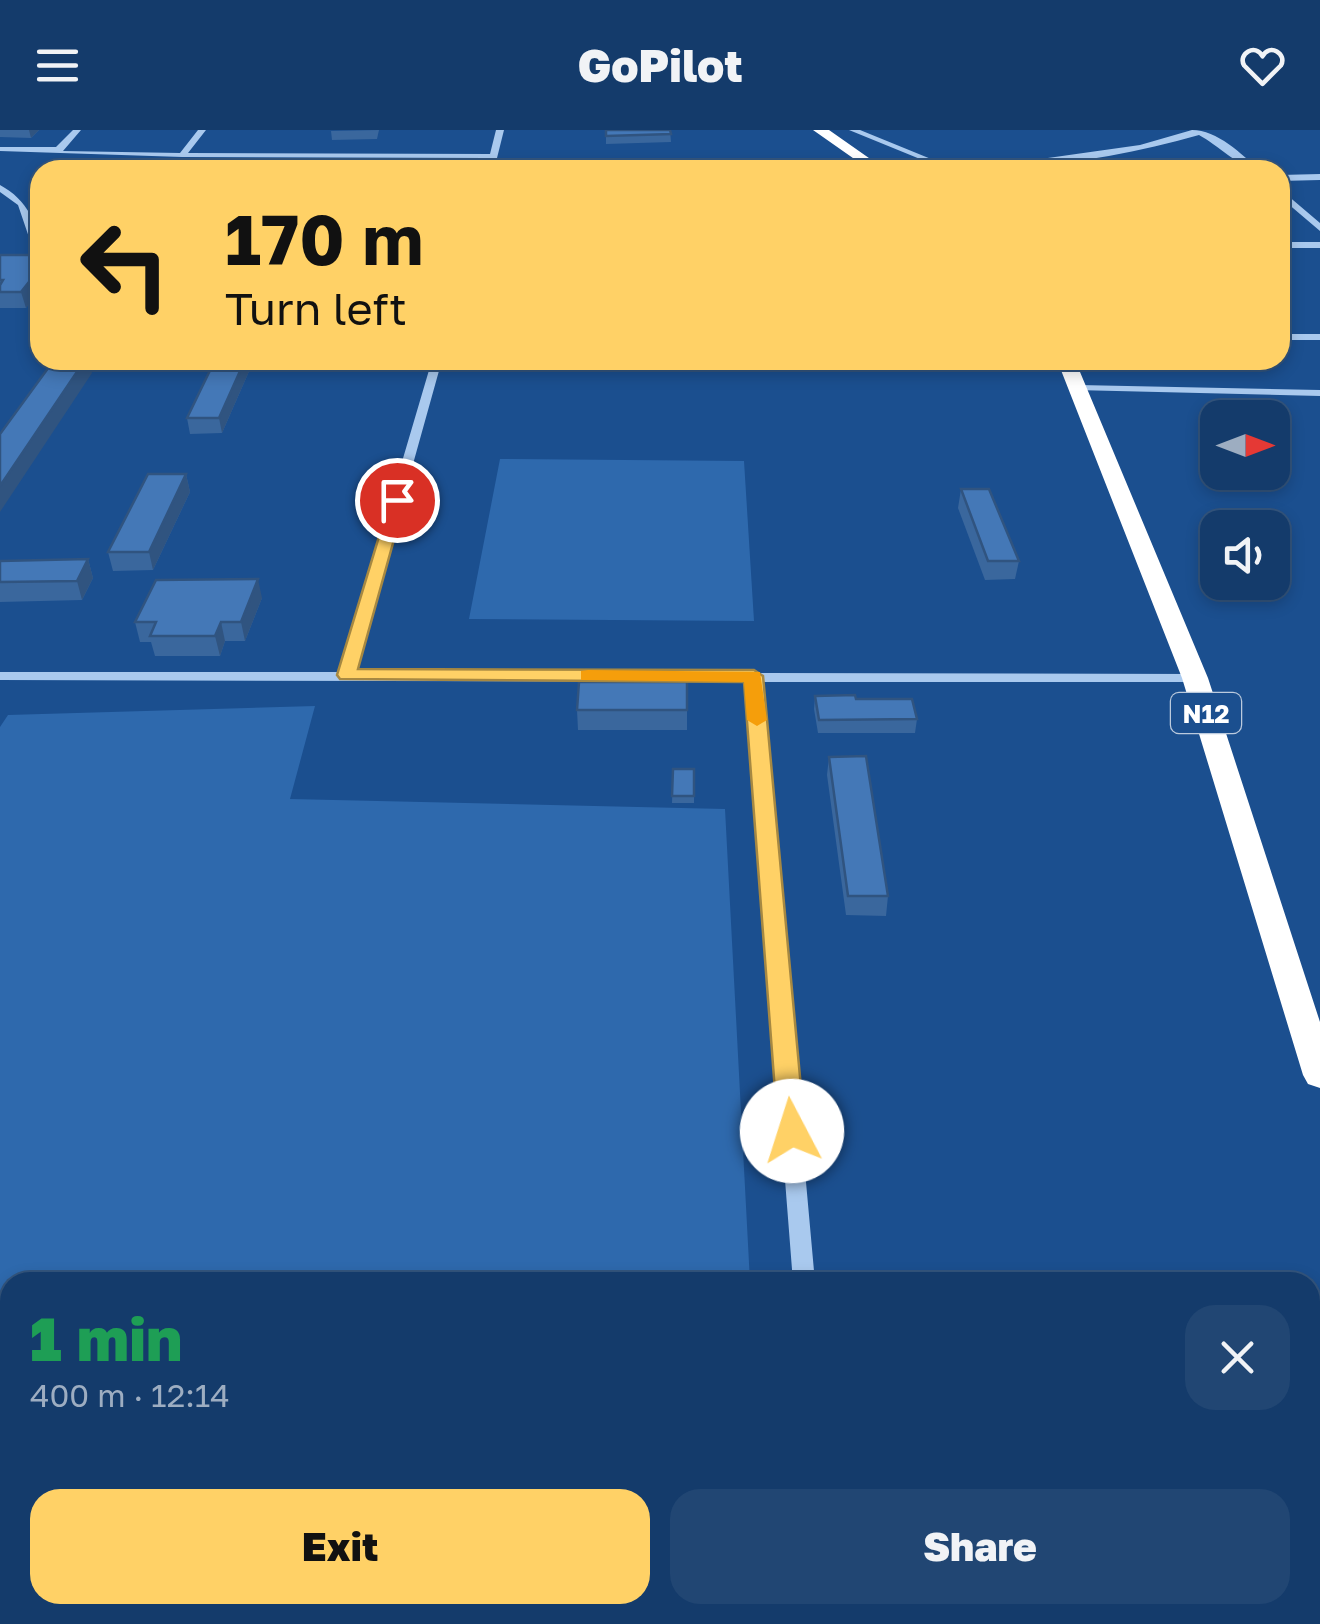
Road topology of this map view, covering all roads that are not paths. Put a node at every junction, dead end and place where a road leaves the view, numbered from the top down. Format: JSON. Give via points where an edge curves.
{"nodes":[{"id":1,"x":77,"y":130,"type":"edge"},
{"id":2,"x":202,"y":130,"type":"edge"},
{"id":3,"x":500,"y":130,"type":"edge"},
{"id":4,"x":820,"y":130,"type":"edge"},
{"id":5,"x":853,"y":130,"type":"edge"},
{"id":6,"x":1196,"y":132,"type":"edge"},
{"id":7,"x":58,"y":148,"type":"junction"},
{"id":8,"x":0,"y":149,"type":"edge"},
{"id":9,"x":182,"y":156,"type":"junction"},
{"id":10,"x":493,"y":156,"type":"junction"},
{"id":11,"x":492,"y":160,"type":"edge"},
{"id":12,"x":864,"y":160,"type":"edge"},
{"id":13,"x":929,"y":160,"type":"edge"},
{"id":14,"x":1052,"y":160,"type":"edge"},
{"id":15,"x":1242,"y":160,"type":"edge"},
{"id":16,"x":1320,"y":177,"type":"edge"},
{"id":17,"x":1290,"y":178,"type":"edge"},
{"id":18,"x":0,"y":188,"type":"edge"},
{"id":19,"x":15,"y":196,"type":"junction"},
{"id":20,"x":0,"y":200,"type":"edge"},
{"id":21,"x":1290,"y":200,"type":"edge"},
{"id":22,"x":30,"y":224,"type":"edge"},
{"id":23,"x":1318,"y":224,"type":"edge"},
{"id":24,"x":1290,"y":245,"type":"edge"},
{"id":25,"x":1320,"y":245,"type":"edge"},
{"id":26,"x":1290,"y":337,"type":"edge"},
{"id":27,"x":1320,"y":337,"type":"edge"},
{"id":28,"x":435,"y":370,"type":"edge"},
{"id":29,"x":1071,"y":370,"type":"edge"},
{"id":30,"x":1079,"y":388,"type":"junction"},
{"id":31,"x":1320,"y":393,"type":"edge"},
{"id":32,"x":347,"y":675,"type":"junction"},
{"id":33,"x":0,"y":676,"type":"edge"},
{"id":34,"x":754,"y":676,"type":"junction"},
{"id":35,"x":1195,"y":678,"type":"junction"},
{"id":36,"x":1320,"y":1075,"type":"edge"},
{"id":37,"x":803,"y":1272,"type":"edge"}],
"edges":[{"from":1,"to":7,"type":"street"},
{"from":2,"to":9,"type":"street"},
{"from":3,"to":10,"type":"street"},
{"from":4,"to":12,"type":"highway"},
{"from":5,"to":13,"type":"street"},
{"from":6,"to":14,"type":"street"},
{"from":6,"to":15,"type":"street"},
{"from":7,"to":8,"type":"street"},
{"from":7,"to":9,"type":"street","via":[[76,156]]},
{"from":9,"to":10,"type":"street"},
{"from":10,"to":11,"type":"street"},
{"from":16,"to":17,"type":"street"},
{"from":18,"to":19,"type":"street"},
{"from":19,"to":20,"type":"street"},
{"from":19,"to":22,"type":"street"},
{"from":21,"to":23,"type":"street"},
{"from":24,"to":25,"type":"street"},
{"from":26,"to":27,"type":"street"},
{"from":28,"to":32,"type":"street"},
{"from":29,"to":30,"type":"highway","number":"N12"},
{"from":30,"to":31,"type":"street"},
{"from":30,"to":35,"type":"highway","number":"N12"},
{"from":32,"to":33,"type":"street"},
{"from":32,"to":34,"type":"street"},
{"from":34,"to":35,"type":"street"},
{"from":34,"to":37,"type":"street"},
{"from":35,"to":36,"type":"highway","number":"N12"}]}
